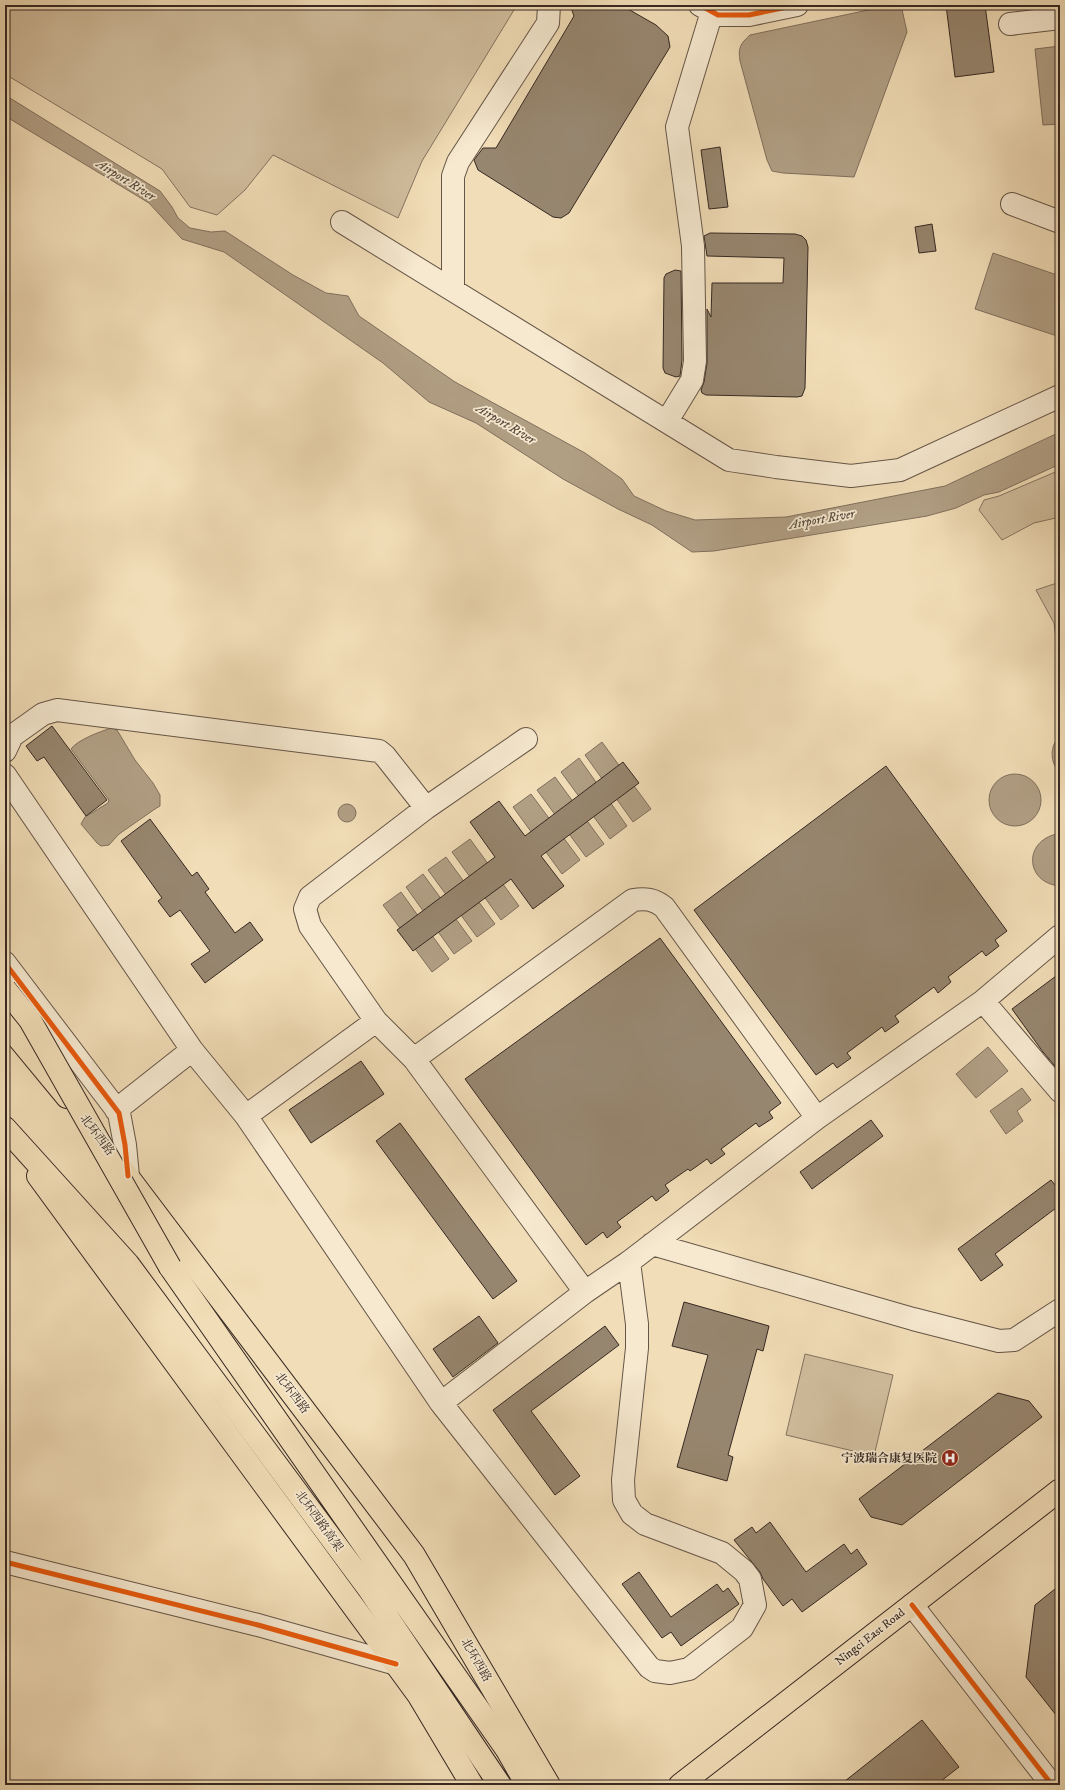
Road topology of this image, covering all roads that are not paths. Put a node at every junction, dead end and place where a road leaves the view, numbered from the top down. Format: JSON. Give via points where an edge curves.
{"nodes":[{"id":1,"x":549,"y":5,"type":"edge"},
{"id":2,"x":797,"y":5,"type":"edge"},
{"id":3,"x":708,"y":7,"type":"edge"},
{"id":4,"x":1060,"y":18,"type":"edge"},
{"id":5,"x":1010,"y":24,"type":"dead end"},
{"id":6,"x":1012,"y":204,"type":"dead end"},
{"id":7,"x":342,"y":222,"type":"dead end"},
{"id":8,"x":1060,"y":222,"type":"edge"},
{"id":9,"x":453,"y":290,"type":"junction"},
{"id":10,"x":1060,"y":396,"type":"edge"},
{"id":11,"x":666,"y":421,"type":"junction"},
{"id":12,"x":526,"y":739,"type":"dead end"},
{"id":13,"x":5,"y":751,"type":"edge"},
{"id":14,"x":5,"y":775,"type":"edge"},
{"id":15,"x":426,"y":808,"type":"junction"},
{"id":16,"x":1060,"y":936,"type":"edge"},
{"id":17,"x":5,"y":963,"type":"edge"},
{"id":18,"x":5,"y":989,"type":"edge"},
{"id":19,"x":983,"y":1001,"type":"junction"},
{"id":20,"x":376,"y":1021,"type":"junction"},
{"id":21,"x":5,"y":1022,"type":"edge"},
{"id":22,"x":192,"y":1050,"type":"junction"},
{"id":23,"x":414,"y":1060,"type":"junction"},
{"id":24,"x":1060,"y":1091,"type":"edge"},
{"id":25,"x":116,"y":1110,"type":"junction"},
{"id":26,"x":246,"y":1116,"type":"junction"},
{"id":27,"x":817,"y":1118,"type":"junction"},
{"id":28,"x":5,"y":1128,"type":"edge"},
{"id":29,"x":5,"y":1132,"type":"edge"},
{"id":30,"x":128,"y":1176,"type":"junction"},
{"id":31,"x":652,"y":1244,"type":"junction"},
{"id":32,"x":628,"y":1262,"type":"junction"},
{"id":33,"x":585,"y":1292,"type":"junction"},
{"id":34,"x":1060,"y":1310,"type":"edge"},
{"id":35,"x":441,"y":1403,"type":"junction"},
{"id":36,"x":1060,"y":1490,"type":"edge"},
{"id":37,"x":5,"y":1562,"type":"edge"},
{"id":38,"x":912,"y":1605,"type":"junction"},
{"id":39,"x":396,"y":1664,"type":"junction"},
{"id":40,"x":472,"y":1785,"type":"edge"},
{"id":41,"x":500,"y":1785,"type":"edge"},
{"id":42,"x":527,"y":1785,"type":"edge"},
{"id":43,"x":549,"y":1785,"type":"edge"},
{"id":44,"x":680,"y":1785,"type":"edge"},
{"id":45,"x":1052,"y":1785,"type":"edge"}],
"edges":[{"from":1,"to":9,"type":"street","via":[[548,23],[458,162],[452,176]]},
{"from":2,"to":3,"type":"street","via":[[749,15],[718,15]]},
{"from":3,"to":11,"type":"street","via":[[677,127],[693,246],[695,361],[692,380]]},
{"from":4,"to":5,"type":"street"},
{"from":6,"to":8,"type":"street"},
{"from":7,"to":9,"type":"street"},
{"from":9,"to":11,"type":"street"},
{"from":10,"to":11,"type":"street","via":[[900,470],[851,476],[729,460]]},
{"from":12,"to":15,"type":"street"},
{"from":13,"to":15,"type":"street","via":[[12,736],[43,714],[57,710],[379,751]]},
{"from":14,"to":22,"type":"street"},
{"from":15,"to":20,"type":"street","via":[[310,897],[305,909],[310,926]]},
{"from":16,"to":19,"type":"street"},
{"from":17,"to":25,"type":"street"},
{"from":18,"to":42,"type":"main road","name":"北环西路高架","bridge":true,"via":[[30,1020],[170,1267],[503,1744]]},
{"from":19,"to":24,"type":"street"},
{"from":19,"to":27,"type":"street"},
{"from":20,"to":23,"type":"street"},
{"from":20,"to":26,"type":"street"},
{"from":21,"to":30,"type":"main road","name":"北环西路"},
{"from":22,"to":25,"type":"street"},
{"from":22,"to":26,"type":"street"},
{"from":23,"to":27,"type":"street","via":[[633,900],[642,898],[664,906]]},
{"from":23,"to":33,"type":"street"},
{"from":25,"to":30,"type":"street","via":[[125,1145]]},
{"from":26,"to":35,"type":"street"},
{"from":27,"to":31,"type":"street"},
{"from":28,"to":41,"type":"main road","name":"北环西路高架","via":[[128,1264],[368,1588]]},
{"from":29,"to":39,"type":"main road"},
{"from":30,"to":43,"type":"main road","name":"北环西路","via":[[414,1555]]},
{"from":31,"to":32,"type":"street"},
{"from":31,"to":34,"type":"street","via":[[999,1341],[1014,1340]]},
{"from":32,"to":33,"type":"street"},
{"from":32,"to":35,"type":"street","via":[[637,1324],[637,1348],[623,1480],[624,1500],[632,1514],[645,1524],[722,1553],[750,1579],[755,1605],[742,1628],[689,1669],[670,1673],[655,1671],[649,1667]]},
{"from":33,"to":35,"type":"street"},
{"from":36,"to":38,"type":"main road","name":"Ningci East Road"},
{"from":37,"to":39,"type":"street","via":[[258,1625]]},
{"from":38,"to":44,"type":"main road","name":"Ningci East Road"},
{"from":38,"to":45,"type":"street"},
{"from":39,"to":40,"type":"main road","via":[[419,1696]]}]}
